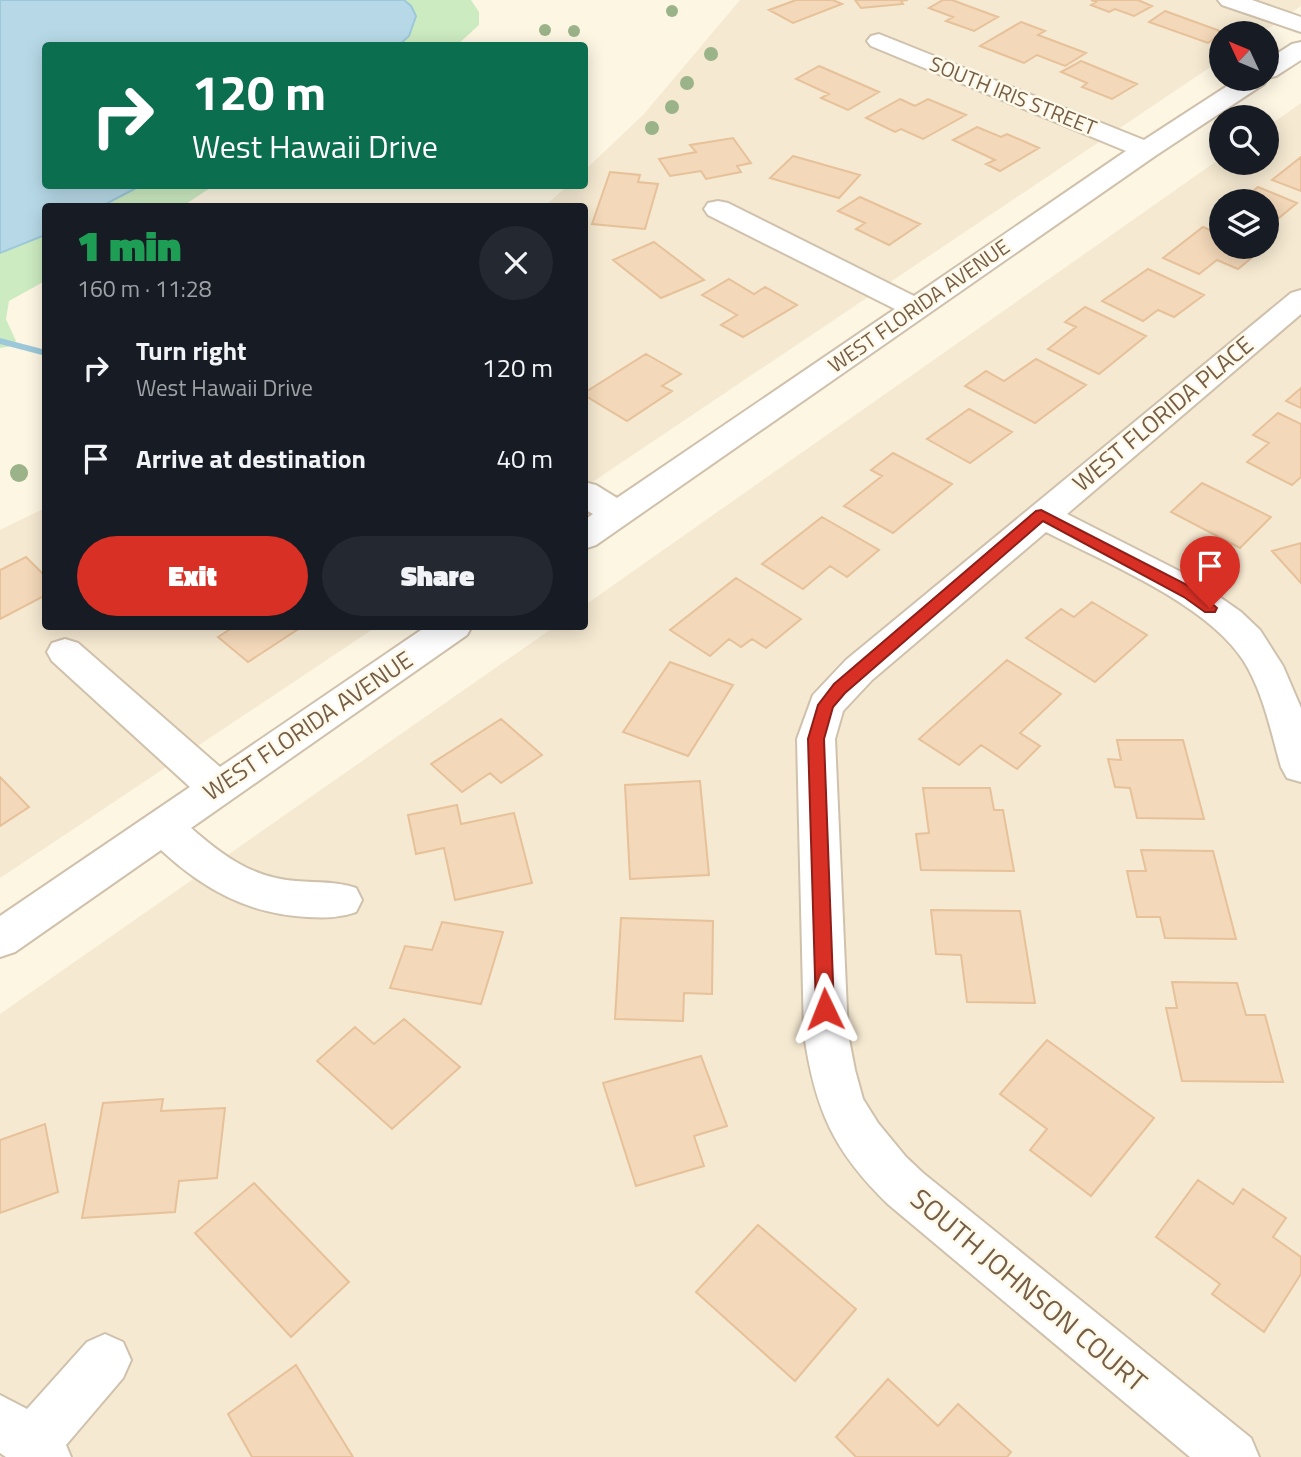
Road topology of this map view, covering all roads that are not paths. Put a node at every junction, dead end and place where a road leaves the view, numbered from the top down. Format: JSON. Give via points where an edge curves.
{"nodes":[{"id":1,"x":1230,"y":0,"type":"edge"},
{"id":2,"x":1301,"y":25,"type":"edge"},
{"id":3,"x":880,"y":41,"type":"dead end"},
{"id":4,"x":1301,"y":49,"type":"edge"},
{"id":5,"x":1279,"y":63,"type":"edge"},
{"id":6,"x":1237,"y":91,"type":"edge"},
{"id":7,"x":1146,"y":150,"type":"junction"},
{"id":8,"x":718,"y":209,"type":"dead end"},
{"id":9,"x":1301,"y":299,"type":"edge"},
{"id":10,"x":915,"y":308,"type":"junction"},
{"id":11,"x":588,"y":496,"type":"edge"},
{"id":12,"x":617,"y":514,"type":"junction"},
{"id":13,"x":1041,"y":514,"type":"junction"},
{"id":14,"x":588,"y":534,"type":"edge"},
{"id":15,"x":448,"y":630,"type":"edge"},
{"id":16,"x":65,"y":652,"type":"dead end"},
{"id":17,"x":1301,"y":767,"type":"edge"},
{"id":18,"x":217,"y":788,"type":"junction"},
{"id":19,"x":163,"y":827,"type":"junction"},
{"id":20,"x":341,"y":900,"type":"dead end"},
{"id":21,"x":0,"y":939,"type":"edge"},
{"id":22,"x":842,"y":1107,"type":"joint"},
{"id":23,"x":105,"y":1360,"type":"dead end"},
{"id":24,"x":25,"y":1441,"type":"edge"},
{"id":25,"x":1232,"y":1457,"type":"edge"}],
"edges":[{"from":1,"to":2,"type":"street"},
{"from":3,"to":7,"type":"street","name":"SOUTH IRIS STREET"},
{"from":4,"to":5,"type":"street"},
{"from":6,"to":7,"type":"street","name":"WEST FLORIDA AVENUE"},
{"from":7,"to":10,"type":"street","name":"WEST FLORIDA AVENUE"},
{"from":8,"to":10,"type":"street"},
{"from":9,"to":13,"type":"street","name":"WEST FLORIDA PLACE"},
{"from":10,"to":12,"type":"street","name":"WEST FLORIDA AVENUE"},
{"from":11,"to":12,"type":"street"},
{"from":12,"to":14,"type":"street","name":"WEST FLORIDA AVENUE"},
{"from":13,"to":17,"type":"street","via":[[1189,593],[1240,632],[1263,666],[1282,708]]},
{"from":13,"to":22,"type":"street","name":"WEST FLORIDA PLACE","via":[[859,670],[826,705],[821,718],[815,756],[826,1034]]},
{"from":15,"to":18,"type":"street","name":"WEST FLORIDA AVENUE"},
{"from":16,"to":18,"type":"street"},
{"from":18,"to":19,"type":"street","name":"WEST FLORIDA AVENUE"},
{"from":19,"to":20,"type":"street","via":[[206,864],[260,893]]},
{"from":19,"to":21,"type":"street","name":"WEST FLORIDA AVENUE"},
{"from":22,"to":25,"type":"street","name":"SOUTH JOHNSON COURT","via":[[889,1173]]},
{"from":23,"to":24,"type":"street"}]}
